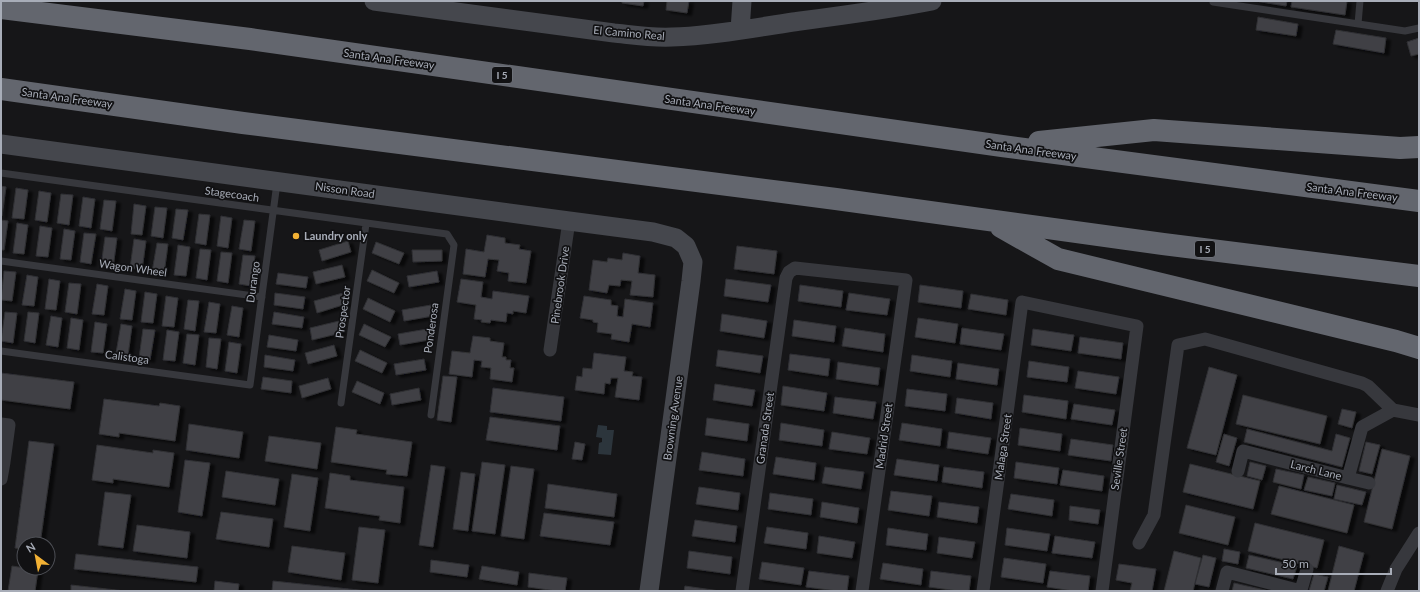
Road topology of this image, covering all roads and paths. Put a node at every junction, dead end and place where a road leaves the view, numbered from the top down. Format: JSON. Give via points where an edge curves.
{"nodes":[{"id":1,"x":374,"y":1,"type":"edge"},
{"id":2,"x":742,"y":1,"type":"edge"},
{"id":3,"x":932,"y":1,"type":"edge"},
{"id":4,"x":1360,"y":1,"type":"edge"},
{"id":5,"x":1214,"y":2,"type":"edge"},
{"id":6,"x":1,"y":8,"type":"edge"},
{"id":7,"x":1358,"y":24,"type":"junction"},
{"id":8,"x":1419,"y":28,"type":"edge"},
{"id":9,"x":740,"y":30,"type":"junction"},
{"id":10,"x":1,"y":89,"type":"edge"},
{"id":11,"x":1,"y":144,"type":"edge"},
{"id":12,"x":1002,"y":146,"type":"junction"},
{"id":13,"x":1419,"y":147,"type":"edge"},
{"id":14,"x":1,"y":173,"type":"edge"},
{"id":15,"x":278,"y":181,"type":"junction"},
{"id":16,"x":1419,"y":200,"type":"edge"},
{"id":17,"x":274,"y":211,"type":"junction"},
{"id":18,"x":569,"y":221,"type":"junction"},
{"id":19,"x":991,"y":221,"type":"junction"},
{"id":20,"x":366,"y":224,"type":"junction"},
{"id":21,"x":454,"y":245,"type":"joint"},
{"id":22,"x":686,"y":246,"type":"joint"},
{"id":23,"x":1,"y":261,"type":"edge"},
{"id":24,"x":1419,"y":276,"type":"edge"},
{"id":25,"x":906,"y":280,"type":"joint"},
{"id":26,"x":262,"y":297,"type":"junction"},
{"id":27,"x":1137,"y":326,"type":"joint"},
{"id":28,"x":1419,"y":348,"type":"edge"},
{"id":29,"x":550,"y":350,"type":"dead end"},
{"id":30,"x":1,"y":351,"type":"edge"},
{"id":31,"x":250,"y":385,"type":"joint"},
{"id":32,"x":341,"y":403,"type":"dead end"},
{"id":33,"x":1393,"y":410,"type":"junction"},
{"id":34,"x":431,"y":415,"type":"dead end"},
{"id":35,"x":1419,"y":415,"type":"edge"},
{"id":36,"x":1,"y":424,"type":"edge"},
{"id":37,"x":2,"y":461,"type":"edge"},
{"id":38,"x":1238,"y":471,"type":"dead end"},
{"id":39,"x":1348,"y":478,"type":"junction"},
{"id":40,"x":1,"y":480,"type":"edge"},
{"id":41,"x":1369,"y":483,"type":"dead end"},
{"id":42,"x":1419,"y":533,"type":"edge"},
{"id":43,"x":1139,"y":543,"type":"dead end"},
{"id":44,"x":1307,"y":569,"type":"dead end"},
{"id":45,"x":650,"y":591,"type":"edge"},
{"id":46,"x":742,"y":591,"type":"edge"},
{"id":47,"x":862,"y":591,"type":"edge"},
{"id":48,"x":983,"y":591,"type":"edge"},
{"id":49,"x":1102,"y":591,"type":"edge"},
{"id":50,"x":1222,"y":591,"type":"edge"},
{"id":51,"x":1301,"y":591,"type":"edge"},
{"id":52,"x":1386,"y":591,"type":"edge"}],
"edges":[{"from":1,"to":9,"type":"street","name":"El Camino Real","via":[[645,37],[678,37]]},
{"from":2,"to":9,"type":"street"},
{"from":3,"to":9,"type":"street","name":"El Camino Real"},
{"from":4,"to":7,"type":"lane"},
{"from":5,"to":7,"type":"lane"},
{"from":6,"to":12,"type":"highway","name":"Santa Ana Freeway","number":"I 5","via":[[250,40]]},
{"from":7,"to":8,"type":"lane","via":[[1405,31]]},
{"from":10,"to":19,"type":"highway","name":"Santa Ana Freeway","number":"I 5"},
{"from":11,"to":15,"type":"street","name":"Nisson Road"},
{"from":12,"to":13,"type":"highway","via":[[1154,130],[1400,148]]},
{"from":12,"to":16,"type":"highway","name":"Santa Ana Freeway","number":"I 5"},
{"from":14,"to":17,"type":"lane","name":"Stagecoach"},
{"from":15,"to":17,"type":"lane","name":"Durango"},
{"from":15,"to":18,"type":"street","name":"Nisson Road"},
{"from":17,"to":20,"type":"lane","name":"Stagecoach"},
{"from":17,"to":26,"type":"lane","name":"Durango"},
{"from":18,"to":22,"type":"street","name":"Nisson Road","via":[[653,232],[676,238]]},
{"from":18,"to":29,"type":"street","name":"Pinebrook Drive"},
{"from":19,"to":24,"type":"highway","name":"Santa Ana Freeway","number":"I 5"},
{"from":19,"to":28,"type":"highway","via":[[1058,259]]},
{"from":20,"to":21,"type":"lane","name":"Stagecoach","via":[[448,234]]},
{"from":20,"to":32,"type":"lane","name":"Prospector"},
{"from":21,"to":34,"type":"lane","name":"Ponderosa"},
{"from":22,"to":45,"type":"street","name":"Browning Avenue","via":[[693,262]]},
{"from":23,"to":26,"type":"lane","name":"Wagon Wheel"},
{"from":25,"to":46,"type":"street","name":"Granada Street","via":[[795,268],[789,272],[786,278]]},
{"from":25,"to":47,"type":"street","name":"Madrid Street"},
{"from":26,"to":31,"type":"lane","name":"Durango"},
{"from":27,"to":48,"type":"street","name":"Malaga Street","via":[[1022,302]]},
{"from":27,"to":49,"type":"street","name":"Seville Street"},
{"from":30,"to":31,"type":"lane","name":"Calistoga"},
{"from":33,"to":35,"type":"street"},
{"from":33,"to":39,"type":"street","name":"Larch Lane","via":[[1362,427]]},
{"from":33,"to":43,"type":"street","via":[[1362,382],[1205,339],[1178,345],[1154,515]]},
{"from":36,"to":37,"type":"street","via":[[9,425]]},
{"from":37,"to":40,"type":"street"},
{"from":38,"to":39,"type":"street","name":"Larch Lane","via":[[1243,451]]},
{"from":39,"to":41,"type":"street"},
{"from":42,"to":52,"type":"street","via":[[1396,569]]},
{"from":44,"to":51,"type":"street"},
{"from":50,"to":51,"type":"street","via":[[1227,572]]}]}
